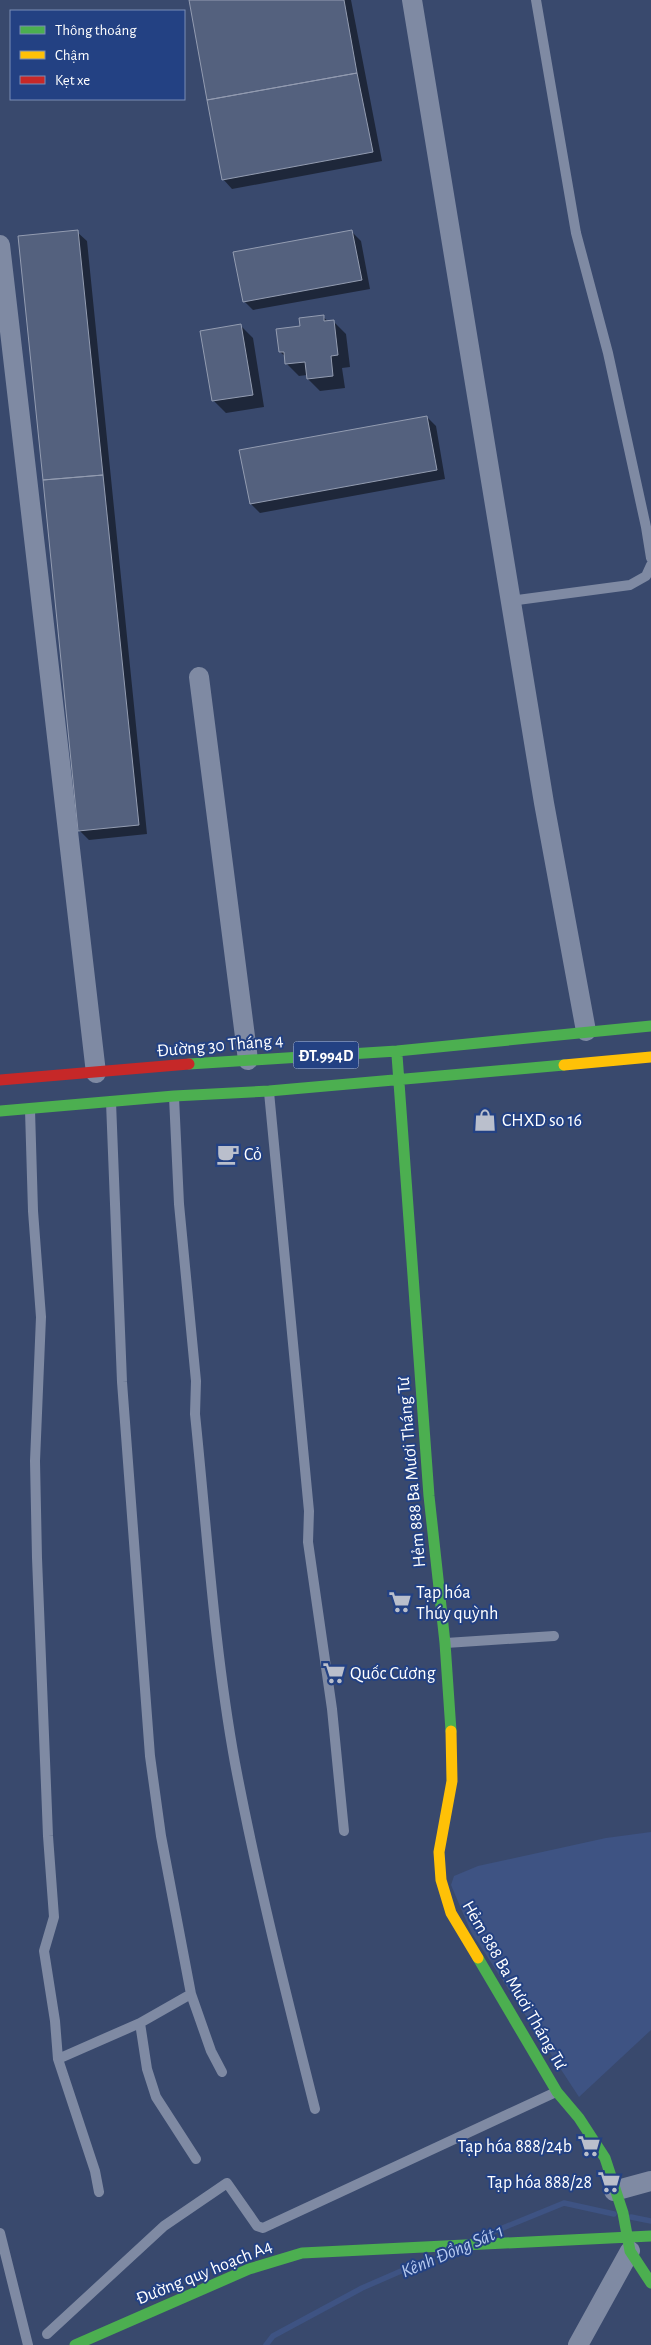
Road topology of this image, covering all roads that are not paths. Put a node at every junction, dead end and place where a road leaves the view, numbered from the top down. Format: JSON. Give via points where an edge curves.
{"nodes":[{"id":1,"x":412,"y":0,"type":"edge"},
{"id":2,"x":536,"y":0,"type":"edge"},
{"id":3,"x":0,"y":245,"type":"edge"},
{"id":4,"x":651,"y":558,"type":"edge"},
{"id":5,"x":651,"y":565,"type":"edge"},
{"id":6,"x":510,"y":601,"type":"junction"},
{"id":7,"x":199,"y":677,"type":"dead end"},
{"id":8,"x":651,"y":1026,"type":"edge"},
{"id":9,"x":589,"y":1049,"type":"junction"},
{"id":10,"x":397,"y":1051,"type":"junction"},
{"id":11,"x":651,"y":1057,"type":"edge"},
{"id":12,"x":248,"y":1060,"type":"junction"},
{"id":13,"x":96,"y":1073,"type":"junction"},
{"id":14,"x":399,"y":1078,"type":"junction"},
{"id":15,"x":0,"y":1080,"type":"edge"},
{"id":16,"x":269,"y":1091,"type":"junction"},
{"id":17,"x":174,"y":1096,"type":"junction"},
{"id":18,"x":111,"y":1101,"type":"junction"},
{"id":19,"x":30,"y":1109,"type":"junction"},
{"id":20,"x":0,"y":1111,"type":"edge"},
{"id":21,"x":554,"y":1636,"type":"dead end"},
{"id":22,"x":445,"y":1643,"type":"junction"},
{"id":23,"x":344,"y":1831,"type":"dead end"},
{"id":24,"x":191,"y":1994,"type":"junction"},
{"id":25,"x":140,"y":2023,"type":"junction"},
{"id":26,"x":58,"y":2059,"type":"junction"},
{"id":27,"x":222,"y":2072,"type":"dead end"},
{"id":28,"x":557,"y":2092,"type":"junction"},
{"id":29,"x":314,"y":2109,"type":"dead end"},
{"id":30,"x":196,"y":2159,"type":"dead end"},
{"id":31,"x":651,"y":2181,"type":"edge"},
{"id":32,"x":614,"y":2191,"type":"junction"},
{"id":33,"x":99,"y":2192,"type":"dead end"},
{"id":34,"x":0,"y":2233,"type":"edge"},
{"id":35,"x":651,"y":2236,"type":"edge"},
{"id":36,"x":629,"y":2245,"type":"junction"},
{"id":37,"x":651,"y":2283,"type":"edge"},
{"id":38,"x":47,"y":2334,"type":"dead end"},
{"id":39,"x":28,"y":2345,"type":"edge"},
{"id":40,"x":75,"y":2345,"type":"edge"},
{"id":41,"x":578,"y":2345,"type":"edge"}],
"edges":[{"from":1,"to":6,"type":"street"},
{"from":2,"to":4,"type":"lane","via":[[576,233],[608,354]]},
{"from":3,"to":13,"type":"street"},
{"from":5,"to":6,"type":"lane","via":[[646,576],[630,585]]},
{"from":6,"to":9,"type":"street"},
{"from":7,"to":12,"type":"street"},
{"from":8,"to":9,"type":"street","name":"Đường 30 Tháng 4","number":"ĐT.994D"},
{"from":9,"to":10,"type":"street","name":"Đường 30 Tháng 4","number":"ĐT.994D"},
{"from":9,"to":11,"type":"street","name":"Đường 30 Tháng 4","number":"ĐT.994D"},
{"from":9,"to":14,"type":"street","name":"Đường 30 Tháng 4","number":"ĐT.994D"},
{"from":10,"to":12,"type":"street","name":"Đường 30 Tháng 4","number":"ĐT.994D"},
{"from":10,"to":14,"type":"street","name":"Hẻm 888 Ba Mươi Tháng Tư"},
{"from":12,"to":13,"type":"street","name":"Đường 30 Tháng 4","number":"ĐT.994D"},
{"from":13,"to":15,"type":"street","name":"Đường 30 Tháng 4","number":"ĐT.994D"},
{"from":14,"to":16,"type":"street","name":"Đường 30 Tháng 4","number":"ĐT.994D"},
{"from":14,"to":22,"type":"street","name":"Hẻm 888 Ba Mươi Tháng Tư","via":[[429,1496]]},
{"from":16,"to":17,"type":"street","name":"Đường 30 Tháng 4","number":"ĐT.994D"},
{"from":16,"to":23,"type":"lane","via":[[309,1511],[308,1542],[332,1708]]},
{"from":17,"to":18,"type":"street","name":"Đường 30 Tháng 4","number":"ĐT.994D"},
{"from":17,"to":29,"type":"lane","via":[[179,1204],[196,1381],[195,1414],[218,1639],[235,1762],[275,1951]]},
{"from":18,"to":19,"type":"street","name":"Đường 30 Tháng 4","number":"ĐT.994D"},
{"from":18,"to":24,"type":"lane","via":[[122,1382],[150,1756],[161,1836]]},
{"from":19,"to":20,"type":"street","name":"Đường 30 Tháng 4","number":"ĐT.994D"},
{"from":19,"to":26,"type":"lane","via":[[41,1317],[35,1461],[38,1567],[54,1917],[44,1951]]},
{"from":21,"to":22,"type":"lane"},
{"from":22,"to":28,"type":"street","name":"Hẻm 888 Ba Mươi Tháng Tư","via":[[452,1781],[439,1852],[441,1880],[451,1913]]},
{"from":24,"to":25,"type":"lane"},
{"from":24,"to":27,"type":"lane","via":[[211,2052]]},
{"from":25,"to":26,"type":"lane"},
{"from":25,"to":30,"type":"lane","via":[[156,2096]]},
{"from":26,"to":33,"type":"lane"},
{"from":28,"to":32,"type":"street","name":"Hẻm 888 Ba Mươi Tháng Tư","via":[[605,2158]]},
{"from":28,"to":38,"type":"lane","via":[[263,2228],[256,2226],[227,2183],[164,2226]]},
{"from":31,"to":32,"type":"street"},
{"from":32,"to":36,"type":"street","name":"Hẻm 888 Ba Mươi Tháng Tư","via":[[623,2213]]},
{"from":34,"to":39,"type":"lane"},
{"from":35,"to":36,"type":"street","name":"Đường quy hoạch A4"},
{"from":36,"to":37,"type":"street","name":"Hẻm 888 Ba Mươi Tháng Tư"},
{"from":36,"to":40,"type":"street","name":"Đường quy hoạch A4","via":[[302,2253],[249,2269]]},
{"from":36,"to":41,"type":"street"}]}
